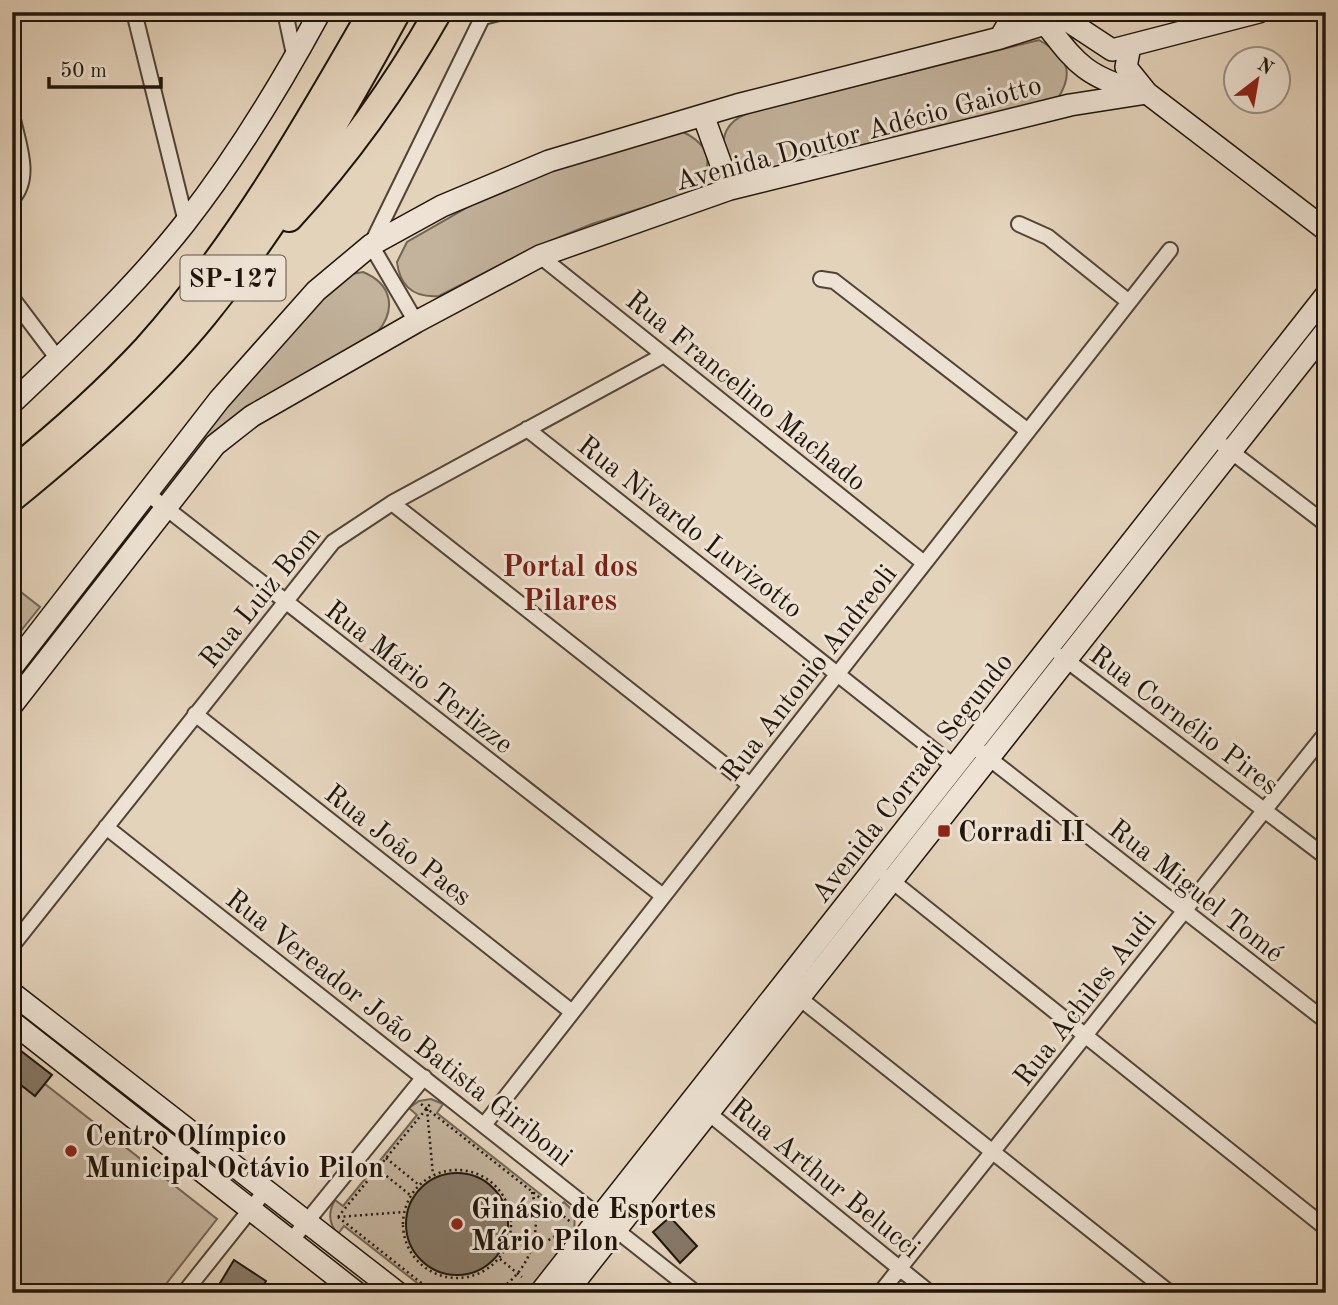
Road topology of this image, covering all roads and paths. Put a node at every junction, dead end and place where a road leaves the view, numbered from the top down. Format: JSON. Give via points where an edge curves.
{"nodes":[{"id":1,"x":134,"y":12,"type":"edge"},
{"id":2,"x":285,"y":12,"type":"edge"},
{"id":3,"x":320,"y":12,"type":"edge"},
{"id":4,"x":372,"y":12,"type":"edge"},
{"id":5,"x":397,"y":12,"type":"edge"},
{"id":6,"x":438,"y":12,"type":"edge"},
{"id":7,"x":503,"y":12,"type":"edge"},
{"id":8,"x":1015,"y":12,"type":"edge"},
{"id":9,"x":1259,"y":12,"type":"edge"},
{"id":10,"x":484,"y":15,"type":"edge"},
{"id":11,"x":1057,"y":16,"type":"edge"},
{"id":12,"x":1000,"y":38,"type":"junction"},
{"id":13,"x":1121,"y":48,"type":"junction"},
{"id":14,"x":295,"y":59,"type":"junction"},
{"id":15,"x":1104,"y":80,"type":"junction"},
{"id":16,"x":1147,"y":93,"type":"junction"},
{"id":17,"x":1070,"y":105,"type":"junction"},
{"id":18,"x":12,"y":115,"type":"edge"},
{"id":19,"x":702,"y":116,"type":"junction"},
{"id":20,"x":730,"y":189,"type":"junction"},
{"id":21,"x":12,"y":199,"type":"edge"},
{"id":22,"x":186,"y":222,"type":"junction"},
{"id":23,"x":1019,"y":224,"type":"dead end"},
{"id":24,"x":1326,"y":230,"type":"edge"},
{"id":25,"x":371,"y":245,"type":"junction"},
{"id":26,"x":1170,"y":250,"type":"dead end"},
{"id":27,"x":540,"y":256,"type":"junction"},
{"id":28,"x":235,"y":275,"type":"junction"},
{"id":29,"x":821,"y":279,"type":"dead end"},
{"id":30,"x":1326,"y":295,"type":"edge"},
{"id":31,"x":12,"y":298,"type":"edge"},
{"id":32,"x":1129,"y":302,"type":"junction"},
{"id":33,"x":416,"y":322,"type":"junction"},
{"id":34,"x":1326,"y":331,"type":"edge"},
{"id":35,"x":664,"y":355,"type":"junction"},
{"id":36,"x":58,"y":359,"type":"junction"},
{"id":37,"x":12,"y":403,"type":"edge"},
{"id":38,"x":527,"y":429,"type":"junction"},
{"id":39,"x":1028,"y":431,"type":"junction"},
{"id":40,"x":1214,"y":437,"type":"junction"},
{"id":41,"x":1231,"y":451,"type":"junction"},
{"id":42,"x":12,"y":472,"type":"edge"},
{"id":43,"x":148,"y":494,"type":"junction"},
{"id":44,"x":12,"y":498,"type":"edge"},
{"id":45,"x":392,"y":503,"type":"junction"},
{"id":46,"x":165,"y":507,"type":"junction"},
{"id":47,"x":1326,"y":524,"type":"edge"},
{"id":48,"x":924,"y":563,"type":"junction"},
{"id":49,"x":284,"y":601,"type":"junction"},
{"id":50,"x":1049,"y":646,"type":"junction"},
{"id":51,"x":1066,"y":660,"type":"junction"},
{"id":52,"x":12,"y":667,"type":"edge"},
{"id":53,"x":837,"y":674,"type":"junction"},
{"id":54,"x":12,"y":705,"type":"edge"},
{"id":55,"x":195,"y":714,"type":"junction"},
{"id":56,"x":1326,"y":733,"type":"edge"},
{"id":57,"x":981,"y":751,"type":"junction"},
{"id":58,"x":955,"y":767,"type":"junction"},
{"id":59,"x":750,"y":785,"type":"junction"},
{"id":60,"x":1264,"y":810,"type":"junction"},
{"id":61,"x":106,"y":827,"type":"junction"},
{"id":62,"x":1326,"y":857,"type":"edge"},
{"id":63,"x":876,"y":868,"type":"junction"},
{"id":64,"x":892,"y":881,"type":"junction"},
{"id":65,"x":663,"y":896,"type":"junction"},
{"id":66,"x":1184,"y":911,"type":"junction"},
{"id":67,"x":12,"y":946,"type":"edge"},
{"id":68,"x":791,"y":991,"type":"junction"},
{"id":69,"x":12,"y":993,"type":"edge"},
{"id":70,"x":572,"y":1012,"type":"junction"},
{"id":71,"x":1326,"y":1021,"type":"edge"},
{"id":72,"x":12,"y":1022,"type":"edge"},
{"id":73,"x":1085,"y":1036,"type":"junction"},
{"id":74,"x":424,"y":1077,"type":"junction"},
{"id":75,"x":441,"y":1091,"type":"junction"},
{"id":76,"x":410,"y":1095,"type":"junction"},
{"id":77,"x":700,"y":1106,"type":"junction"},
{"id":78,"x":427,"y":1109,"type":"junction"},
{"id":79,"x":484,"y":1125,"type":"junction"},
{"id":80,"x":993,"y":1152,"type":"junction"},
{"id":81,"x":386,"y":1158,"type":"junction"},
{"id":82,"x":378,"y":1169,"type":"junction"},
{"id":83,"x":433,"y":1175,"type":"junction"},
{"id":84,"x":419,"y":1185,"type":"junction"},
{"id":85,"x":266,"y":1190,"type":"junction"},
{"id":86,"x":531,"y":1192,"type":"junction"},
{"id":87,"x":410,"y":1195,"type":"junction"},
{"id":88,"x":251,"y":1209,"type":"junction"},
{"id":89,"x":404,"y":1212,"type":"junction"},
{"id":90,"x":338,"y":1217,"type":"junction"},
{"id":91,"x":307,"y":1222,"type":"junction"},
{"id":92,"x":609,"y":1223,"type":"junction"},
{"id":93,"x":1326,"y":1228,"type":"edge"},
{"id":94,"x":291,"y":1241,"type":"junction"},
{"id":95,"x":530,"y":1252,"type":"junction"},
{"id":96,"x":499,"y":1258,"type":"junction"},
{"id":97,"x":900,"y":1268,"type":"junction"},
{"id":98,"x":518,"y":1273,"type":"junction"},
{"id":99,"x":522,"y":1277,"type":"dead end"},
{"id":100,"x":499,"y":1291,"type":"edge"},
{"id":101,"x":184,"y":1293,"type":"edge"},
{"id":102,"x":357,"y":1293,"type":"edge"},
{"id":103,"x":398,"y":1293,"type":"edge"},
{"id":104,"x":434,"y":1293,"type":"edge"},
{"id":105,"x":493,"y":1293,"type":"edge"},
{"id":106,"x":540,"y":1293,"type":"edge"},
{"id":107,"x":566,"y":1293,"type":"edge"},
{"id":108,"x":696,"y":1293,"type":"edge"},
{"id":109,"x":880,"y":1293,"type":"edge"},
{"id":110,"x":930,"y":1293,"type":"edge"},
{"id":111,"x":1170,"y":1293,"type":"edge"}],
"edges":[{"from":1,"to":22,"type":"street"},
{"from":2,"to":14,"type":"street"},
{"from":3,"to":14,"type":"street"},
{"from":4,"to":42,"type":"highway","number":"SP-127","via":[[276,171],[187,299],[95,399]]},
{"from":5,"to":28,"type":"highway","number":"SP-127","via":[[311,159]]},
{"from":6,"to":28,"type":"highway","via":[[374,113],[326,176]]},
{"from":7,"to":10,"type":"street"},
{"from":8,"to":12,"type":"street"},
{"from":9,"to":13,"type":"street"},
{"from":10,"to":25,"type":"street"},
{"from":11,"to":12,"type":"street","name":"Avenida Doutor Adécio Gaiotto"},
{"from":11,"to":13,"type":"street"},
{"from":11,"to":15,"type":"street","via":[[1060,44],[1079,65]]},
{"from":12,"to":19,"type":"street","name":"Avenida Doutor Adécio Gaiotto"},
{"from":13,"to":15,"type":"street"},
{"from":13,"to":16,"type":"street","via":[[1126,66]]},
{"from":14,"to":22,"type":"street"},
{"from":15,"to":16,"type":"street"},
{"from":15,"to":17,"type":"street"},
{"from":16,"to":17,"type":"street","name":"Avenida Doutor Adécio Gaiotto"},
{"from":16,"to":24,"type":"street"},
{"from":17,"to":20,"type":"street","name":"Avenida Doutor Adécio Gaiotto"},
{"from":18,"to":21,"type":"street","via":[[23,174],[22,185]]},
{"from":19,"to":20,"type":"street"},
{"from":19,"to":25,"type":"street","name":"Avenida Doutor Adécio Gaiotto","via":[[549,161],[442,206]]},
{"from":20,"to":27,"type":"street","name":"Avenida Doutor Adécio Gaiotto"},
{"from":22,"to":36,"type":"street"},
{"from":23,"to":32,"type":"street","via":[[1048,237]]},
{"from":25,"to":33,"type":"street"},
{"from":25,"to":43,"type":"street","name":"Avenida Doutor Adécio Gaiotto","via":[[316,291],[219,400]]},
{"from":26,"to":32,"type":"street","name":"Rua Antonio Andreoli"},
{"from":27,"to":33,"type":"street","name":"Avenida Doutor Adécio Gaiotto"},
{"from":27,"to":35,"type":"street","name":"Rua Francelino Machado"},
{"from":28,"to":44,"type":"highway","number":"SP-127","via":[[160,365]]},
{"from":29,"to":39,"type":"street","via":[[835,281]]},
{"from":30,"to":40,"type":"street","name":"Avenida Corradi Segundo"},
{"from":31,"to":36,"type":"street"},
{"from":32,"to":39,"type":"street","name":"Rua Antonio Andreoli"},
{"from":33,"to":46,"type":"street","name":"Avenida Doutor Adécio Gaiotto","via":[[234,427]]},
{"from":34,"to":41,"type":"street","name":"Avenida Corradi Segundo"},
{"from":35,"to":38,"type":"street","name":"Rua Luiz Bom"},
{"from":35,"to":48,"type":"street","name":"Rua Francelino Machado"},
{"from":36,"to":37,"type":"street"},
{"from":38,"to":45,"type":"street","name":"Rua Luiz Bom"},
{"from":38,"to":53,"type":"street","name":"Rua Nivardo Luvizotto"},
{"from":39,"to":48,"type":"street","name":"Rua Antonio Andreoli"},
{"from":40,"to":41,"type":"street"},
{"from":40,"to":50,"type":"street","name":"Avenida Corradi Segundo"},
{"from":41,"to":47,"type":"street"},
{"from":41,"to":51,"type":"street","name":"Avenida Corradi Segundo"},
{"from":43,"to":46,"type":"street","name":"Rua Mário Terlizze"},
{"from":43,"to":52,"type":"street","name":"Avenida Doutor Adécio Gaiotto"},
{"from":45,"to":49,"type":"street","name":"Rua Luiz Bom","via":[[332,541]]},
{"from":45,"to":59,"type":"street"},
{"from":46,"to":49,"type":"street","name":"Rua Mário Terlizze"},
{"from":46,"to":54,"type":"street","name":"Avenida Doutor Adécio Gaiotto"},
{"from":48,"to":53,"type":"street","name":"Rua Antonio Andreoli"},
{"from":49,"to":55,"type":"street","name":"Rua Luiz Bom"},
{"from":49,"to":65,"type":"street","name":"Rua Mário Terlizze"},
{"from":50,"to":51,"type":"street","name":"Rua Cornélio Pires"},
{"from":50,"to":57,"type":"street","name":"Avenida Corradi Segundo"},
{"from":51,"to":57,"type":"street","name":"Avenida Corradi Segundo"},
{"from":51,"to":60,"type":"street","name":"Rua Cornélio Pires"},
{"from":53,"to":58,"type":"street","name":"Rua Nivardo Luvizotto"},
{"from":53,"to":59,"type":"street","name":"Rua Antonio Andreoli"},
{"from":55,"to":61,"type":"street","name":"Rua Luiz Bom"},
{"from":55,"to":70,"type":"street","name":"Rua João Paes"},
{"from":56,"to":60,"type":"street","name":"Rua Achiles Audi"},
{"from":57,"to":58,"type":"street","name":"Avenida Corradi Segundo"},
{"from":57,"to":64,"type":"street","name":"Avenida Corradi Segundo"},
{"from":57,"to":66,"type":"street","name":"Rua Miguel Tomé"},
{"from":58,"to":63,"type":"street","name":"Avenida Corradi Segundo"},
{"from":59,"to":65,"type":"street","name":"Rua Antonio Andreoli"},
{"from":60,"to":62,"type":"street","name":"Rua Cornélio Pires"},
{"from":60,"to":66,"type":"street","name":"Rua Achiles Audi"},
{"from":61,"to":67,"type":"street","name":"Rua Luiz Bom"},
{"from":61,"to":74,"type":"street","name":"Rua Vereador João Batista Giriboni"},
{"from":63,"to":64,"type":"street"},
{"from":63,"to":68,"type":"street","name":"Avenida Corradi Segundo"},
{"from":64,"to":68,"type":"street","name":"Avenida Corradi Segundo"},
{"from":64,"to":73,"type":"street"},
{"from":65,"to":70,"type":"street","name":"Rua Antonio Andreoli"},
{"from":66,"to":71,"type":"street","name":"Rua Miguel Tomé"},
{"from":66,"to":73,"type":"street","name":"Rua Achiles Audi"},
{"from":68,"to":77,"type":"street","name":"Avenida Corradi Segundo"},
{"from":68,"to":80,"type":"street"},
{"from":69,"to":85,"type":"street"},
{"from":70,"to":79,"type":"street","name":"Rua Antonio Andreoli"},
{"from":72,"to":88,"type":"street"},
{"from":73,"to":80,"type":"street","name":"Rua Achiles Audi"},
{"from":73,"to":93,"type":"street"},
{"from":74,"to":75,"type":"street","name":"Rua Vereador João Batista Giriboni"},
{"from":74,"to":76,"type":"street"},
{"from":75,"to":78,"type":"path"},
{"from":75,"to":79,"type":"street","name":"Rua Vereador João Batista Giriboni"},
{"from":76,"to":78,"type":"path"},
{"from":76,"to":91,"type":"street"},
{"from":77,"to":92,"type":"street","name":"Avenida Corradi Segundo"},
{"from":77,"to":97,"type":"street","name":"Rua Arthur Belucci"},
{"from":78,"to":81,"type":"path"},
{"from":78,"to":83,"type":"path"},
{"from":78,"to":86,"type":"path"},
{"from":79,"to":92,"type":"street","name":"Rua Vereador João Batista Giriboni"},
{"from":80,"to":97,"type":"street","name":"Rua Achiles Audi"},
{"from":80,"to":111,"type":"street"},
{"from":81,"to":82,"type":"path"},
{"from":81,"to":84,"type":"path"},
{"from":82,"to":87,"type":"path"},
{"from":82,"to":90,"type":"path"},
{"from":83,"to":84,"type":"path"},
{"from":83,"to":96,"type":"path","via":[[469,1171],[499,1191],[511,1225]]},
{"from":84,"to":87,"type":"path"},
{"from":85,"to":88,"type":"street"},
{"from":85,"to":91,"type":"street"},
{"from":86,"to":95,"type":"path","via":[[537,1222]]},
{"from":86,"to":95,"type":"path","via":[[573,1224]]},
{"from":87,"to":89,"type":"path"},
{"from":88,"to":94,"type":"street"},
{"from":88,"to":101,"type":"street"},
{"from":89,"to":90,"type":"path"},
{"from":89,"to":96,"type":"path","via":[[407,1247],[433,1273],[468,1277]]},
{"from":90,"to":104,"type":"path"},
{"from":91,"to":94,"type":"street"},
{"from":91,"to":103,"type":"street"},
{"from":92,"to":106,"type":"street","name":"Avenida Corradi Segundo"},
{"from":92,"to":107,"type":"street","name":"Avenida Corradi Segundo"},
{"from":92,"to":108,"type":"street","name":"Rua Vereador João Batista Giriboni"},
{"from":94,"to":102,"type":"street"},
{"from":95,"to":98,"type":"path"},
{"from":96,"to":98,"type":"path"},
{"from":97,"to":109,"type":"street","name":"Rua Achiles Audi"},
{"from":97,"to":110,"type":"street","name":"Rua Arthur Belucci"},
{"from":98,"to":99,"type":"path"},
{"from":98,"to":100,"type":"path"},
{"from":100,"to":105,"type":"path"}]}
